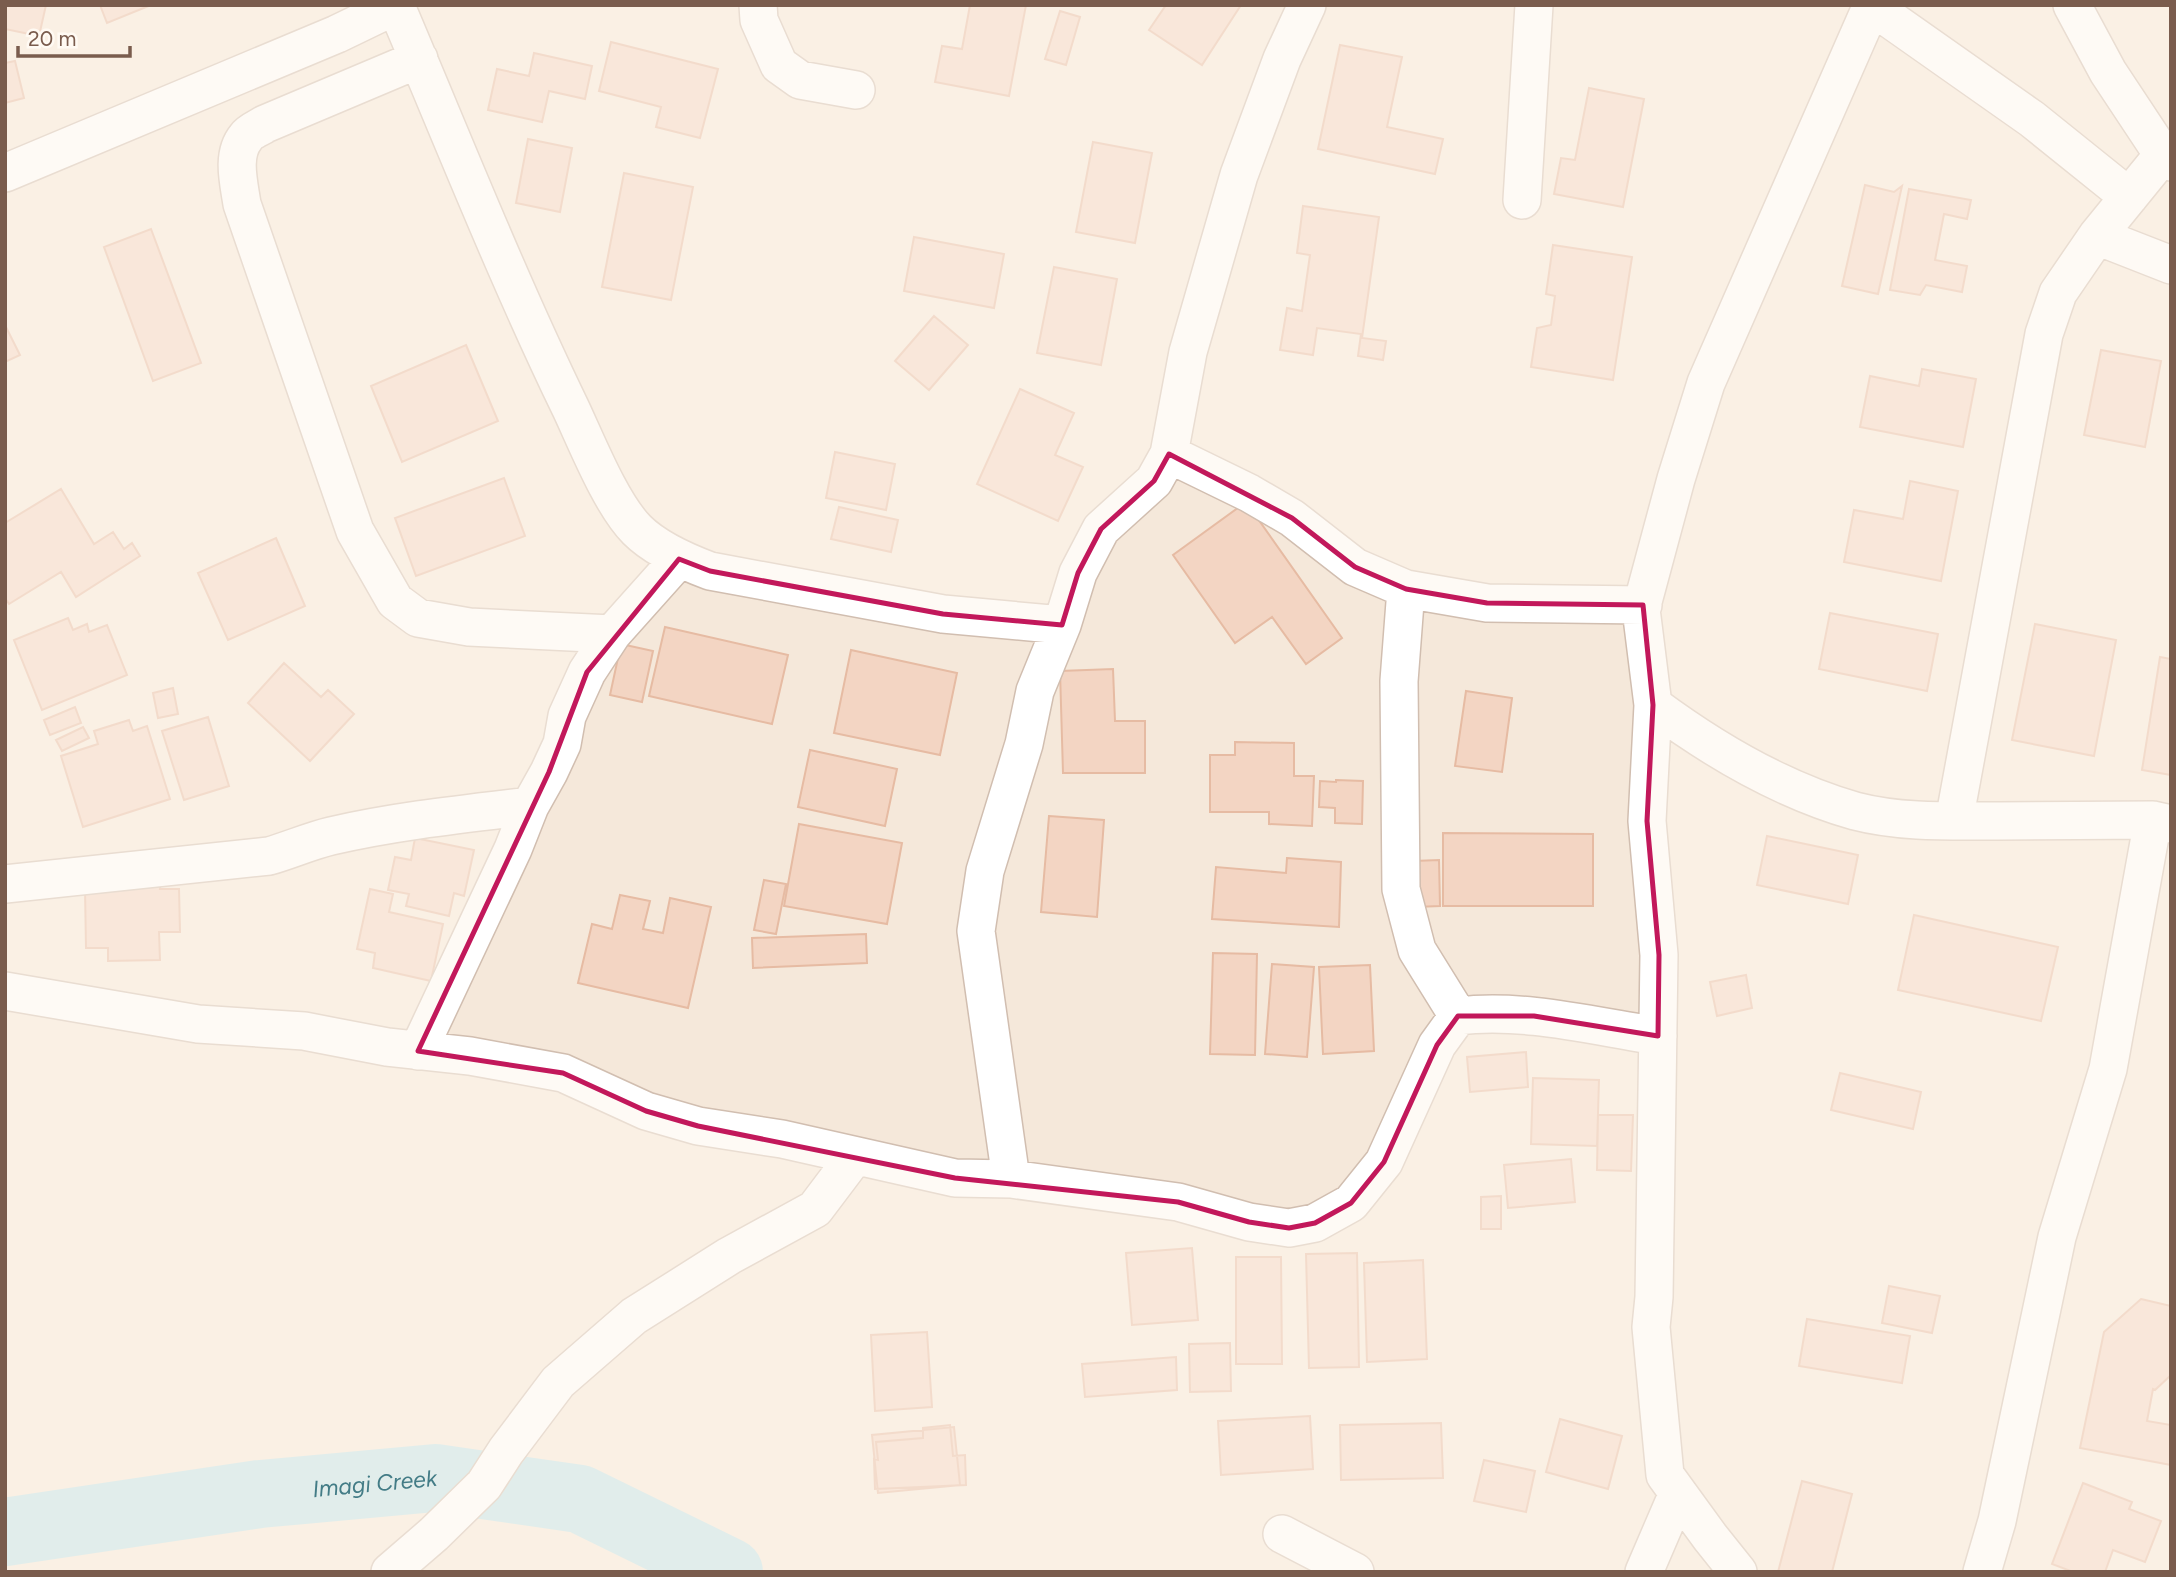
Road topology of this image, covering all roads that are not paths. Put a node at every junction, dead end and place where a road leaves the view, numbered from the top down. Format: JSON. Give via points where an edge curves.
{"nodes":[{"id":1,"x":397,"y":5,"type":"edge"},
{"id":2,"x":758,"y":5,"type":"edge"},
{"id":3,"x":1307,"y":5,"type":"edge"},
{"id":4,"x":1534,"y":5,"type":"edge"},
{"id":5,"x":1871,"y":5,"type":"edge"},
{"id":6,"x":2072,"y":5,"type":"edge"},
{"id":7,"x":331,"y":19,"type":"edge"},
{"id":8,"x":419,"y":59,"type":"junction"},
{"id":9,"x":856,"y":90,"type":"dead end"},
{"id":10,"x":2167,"y":159,"type":"edge"},
{"id":11,"x":5,"y":173,"type":"edge"},
{"id":12,"x":2129,"y":197,"type":"junction"},
{"id":13,"x":1522,"y":200,"type":"dead end"},
{"id":14,"x":2097,"y":236,"type":"junction"},
{"id":15,"x":2171,"y":265,"type":"edge"},
{"id":16,"x":1169,"y":454,"type":"junction"},
{"id":17,"x":679,"y":559,"type":"junction"},
{"id":18,"x":1406,"y":589,"type":"junction"},
{"id":19,"x":1643,"y":606,"type":"junction"},
{"id":20,"x":1062,"y":625,"type":"junction"},
{"id":21,"x":612,"y":634,"type":"junction"},
{"id":22,"x":1653,"y":705,"type":"junction"},
{"id":23,"x":530,"y":806,"type":"junction"},
{"id":24,"x":1954,"y":821,"type":"junction"},
{"id":25,"x":2162,"y":822,"type":"edge"},
{"id":26,"x":5,"y":884,"type":"edge"},
{"id":27,"x":5,"y":991,"type":"edge"},
{"id":28,"x":1458,"y":1016,"type":"junction"},
{"id":29,"x":1658,"y":1036,"type":"junction"},
{"id":30,"x":418,"y":1051,"type":"junction"},
{"id":31,"x":855,"y":1156,"type":"junction"},
{"id":32,"x":1011,"y":1180,"type":"junction"},
{"id":33,"x":1678,"y":1493,"type":"junction"},
{"id":34,"x":1282,"y":1534,"type":"dead end"},
{"id":35,"x":390,"y":1572,"type":"edge"},
{"id":36,"x":1355,"y":1572,"type":"edge"},
{"id":37,"x":1644,"y":1572,"type":"edge"},
{"id":38,"x":1738,"y":1572,"type":"edge"},
{"id":39,"x":1982,"y":1572,"type":"edge"}],
"edges":[{"from":1,"to":7,"type":"street"},
{"from":1,"to":8,"type":"street"},
{"from":2,"to":9,"type":"street","via":[[759,20],[779,65],[800,80]]},
{"from":3,"to":16,"type":"street","via":[[1239,175],[1188,352]]},
{"from":4,"to":13,"type":"street"},
{"from":5,"to":12,"type":"street","via":[[2032,119]]},
{"from":5,"to":19,"type":"street","via":[[1706,383]]},
{"from":6,"to":10,"type":"street","via":[[2108,72]]},
{"from":7,"to":11,"type":"street"},
{"from":8,"to":17,"type":"street","via":[[552,371],[598,467],[637,530]]},
{"from":8,"to":21,"type":"street","via":[[246,135],[237,170],[242,204],[355,531],[395,601],[418,618],[469,627]]},
{"from":10,"to":12,"type":"street"},
{"from":12,"to":14,"type":"street"},
{"from":14,"to":15,"type":"street"},
{"from":14,"to":24,"type":"street","via":[[2057,293],[2044,334]]},
{"from":16,"to":18,"type":"street","via":[[1292,518],[1354,567]]},
{"from":16,"to":20,"type":"street","via":[[1154,481],[1101,530],[1078,573]]},
{"from":17,"to":20,"type":"street","via":[[710,571],[943,614]]},
{"from":17,"to":21,"type":"street"},
{"from":18,"to":19,"type":"street","via":[[1488,603]]},
{"from":18,"to":28,"type":"street","via":[[1399,681],[1401,889],[1417,950]]},
{"from":19,"to":22,"type":"street"},
{"from":20,"to":32,"type":"street","via":[[1035,691],[1024,744],[985,872],[976,932]]},
{"from":21,"to":23,"type":"street","via":[[587,672],[567,716],[562,744]]},
{"from":22,"to":24,"type":"street","via":[[1691,733],[1782,785],[1858,811]]},
{"from":22,"to":29,"type":"street","via":[[1647,821],[1659,955]]},
{"from":23,"to":26,"type":"street","via":[[428,818],[328,837],[268,856]]},
{"from":23,"to":30,"type":"street"},
{"from":24,"to":25,"type":"street"},
{"from":25,"to":39,"type":"street","via":[[2108,1069],[2057,1237]]},
{"from":27,"to":30,"type":"street","via":[[198,1024],[304,1031]]},
{"from":28,"to":29,"type":"street","via":[[1534,1016]]},
{"from":28,"to":32,"type":"street","via":[[1437,1045],[1384,1162],[1351,1203],[1315,1223],[1289,1228],[1178,1202]]},
{"from":29,"to":33,"type":"street","via":[[1651,1327],[1665,1475]]},
{"from":30,"to":31,"type":"street","via":[[563,1073],[646,1111]]},
{"from":31,"to":32,"type":"street","via":[[955,1178]]},
{"from":31,"to":35,"type":"street","via":[[815,1209],[634,1315],[558,1382],[484,1485]]},
{"from":33,"to":37,"type":"street"},
{"from":33,"to":38,"type":"street"},
{"from":34,"to":36,"type":"street"}]}
